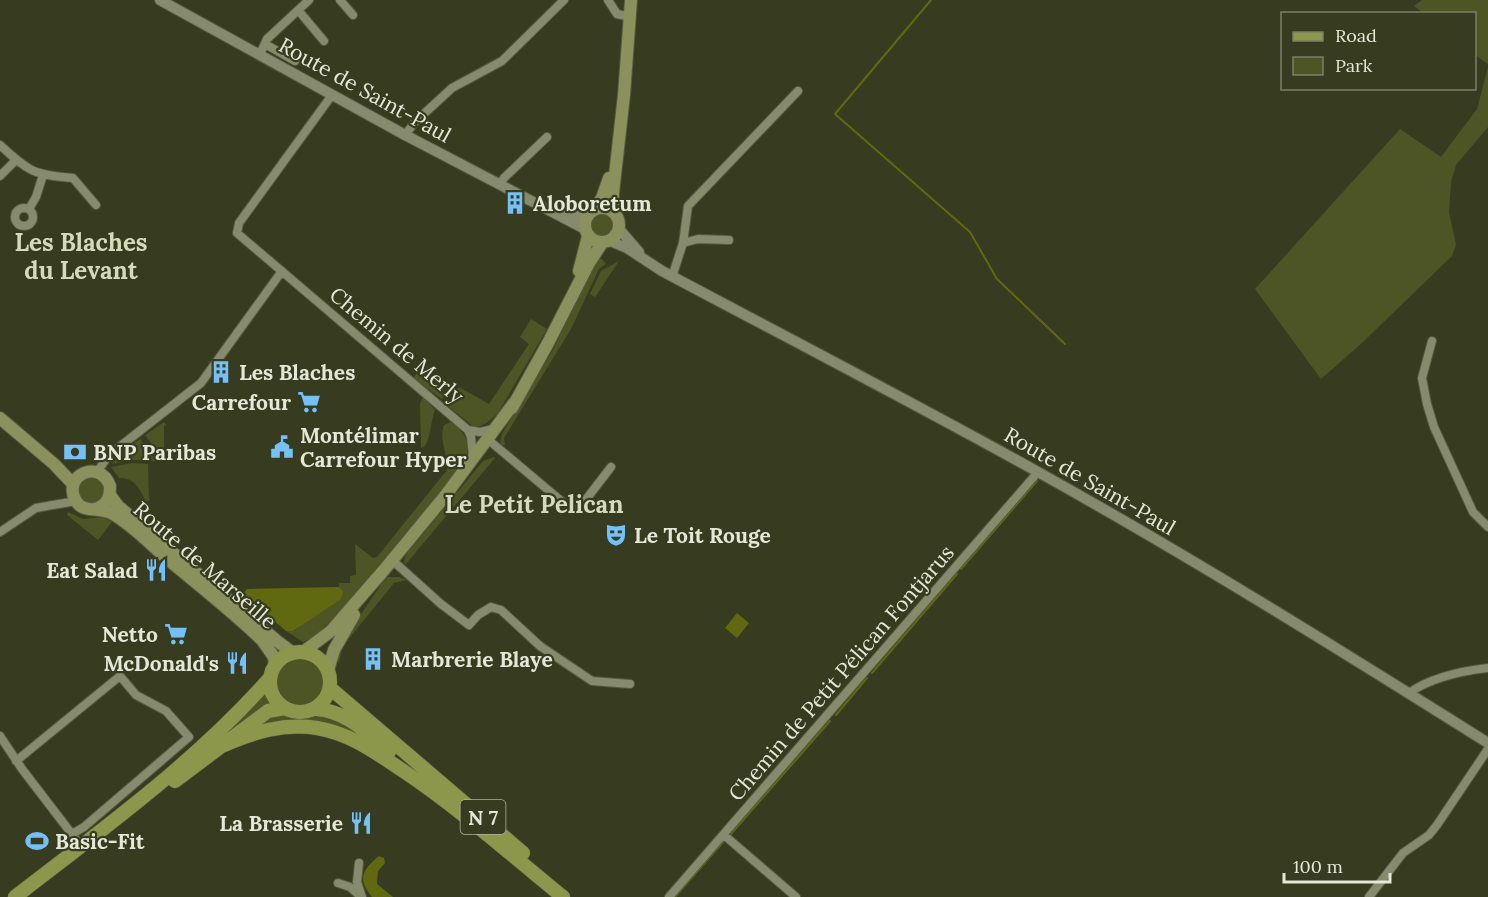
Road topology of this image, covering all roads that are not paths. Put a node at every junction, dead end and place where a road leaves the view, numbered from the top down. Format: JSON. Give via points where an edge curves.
{"nodes":[{"id":1,"x":160,"y":0,"type":"edge"},
{"id":2,"x":309,"y":0,"type":"edge"},
{"id":3,"x":340,"y":0,"type":"edge"},
{"id":4,"x":564,"y":0,"type":"edge"},
{"id":5,"x":608,"y":0,"type":"edge"},
{"id":6,"x":631,"y":0,"type":"edge"},
{"id":7,"x":298,"y":10,"type":"junction"},
{"id":8,"x":353,"y":15,"type":"dead end"},
{"id":9,"x":631,"y":17,"type":"junction"},
{"id":10,"x":324,"y":41,"type":"dead end"},
{"id":11,"x":265,"y":44,"type":"junction"},
{"id":12,"x":260,"y":54,"type":"junction"},
{"id":13,"x":295,"y":61,"type":"dead end"},
{"id":14,"x":798,"y":91,"type":"dead end"},
{"id":15,"x":332,"y":95,"type":"junction"},
{"id":16,"x":405,"y":135,"type":"junction"},
{"id":17,"x":547,"y":137,"type":"dead end"},
{"id":18,"x":0,"y":145,"type":"edge"},
{"id":19,"x":617,"y":148,"type":"junction"},
{"id":20,"x":16,"y":160,"type":"junction"},
{"id":21,"x":0,"y":176,"type":"edge"},
{"id":22,"x":43,"y":176,"type":"junction"},
{"id":23,"x":500,"y":184,"type":"junction"},
{"id":24,"x":96,"y":205,"type":"dead end"},
{"id":25,"x":29,"y":209,"type":"dead end"},
{"id":26,"x":553,"y":212,"type":"junction"},
{"id":27,"x":591,"y":212,"type":"junction"},
{"id":28,"x":613,"y":212,"type":"junction"},
{"id":29,"x":619,"y":229,"type":"junction"},
{"id":30,"x":587,"y":233,"type":"junction"},
{"id":31,"x":729,"y":240,"type":"dead end"},
{"id":32,"x":606,"y":242,"type":"junction"},
{"id":33,"x":683,"y":243,"type":"junction"},
{"id":34,"x":282,"y":271,"type":"junction"},
{"id":35,"x":667,"y":274,"type":"junction"},
{"id":36,"x":573,"y":292,"type":"junction"},
{"id":37,"x":1432,"y":341,"type":"dead end"},
{"id":38,"x":514,"y":402,"type":"junction"},
{"id":39,"x":0,"y":418,"type":"edge"},
{"id":40,"x":468,"y":429,"type":"junction"},
{"id":41,"x":493,"y":429,"type":"junction"},
{"id":42,"x":491,"y":442,"type":"junction"},
{"id":43,"x":473,"y":456,"type":"junction"},
{"id":44,"x":611,"y":467,"type":"dead end"},
{"id":45,"x":98,"y":472,"type":"junction"},
{"id":46,"x":1038,"y":472,"type":"junction"},
{"id":47,"x":77,"y":479,"type":"junction"},
{"id":48,"x":110,"y":495,"type":"junction"},
{"id":49,"x":445,"y":496,"type":"junction"},
{"id":50,"x":76,"y":501,"type":"junction"},
{"id":51,"x":95,"y":509,"type":"junction"},
{"id":52,"x":1488,"y":527,"type":"edge"},
{"id":53,"x":0,"y":532,"type":"edge"},
{"id":54,"x":388,"y":565,"type":"junction"},
{"id":55,"x":298,"y":652,"type":"junction"},
{"id":56,"x":1488,"y":668,"type":"edge"},
{"id":57,"x":328,"y":670,"type":"junction"},
{"id":58,"x":272,"y":672,"type":"junction"},
{"id":59,"x":630,"y":684,"type":"dead end"},
{"id":60,"x":330,"y":688,"type":"junction"},
{"id":61,"x":1409,"y":693,"type":"junction"},
{"id":62,"x":285,"y":708,"type":"junction"},
{"id":63,"x":316,"y":709,"type":"junction"},
{"id":64,"x":238,"y":712,"type":"junction"},
{"id":65,"x":0,"y":736,"type":"edge"},
{"id":66,"x":1488,"y":743,"type":"edge"},
{"id":67,"x":224,"y":745,"type":"junction"},
{"id":68,"x":1488,"y":749,"type":"edge"},
{"id":69,"x":207,"y":758,"type":"junction"},
{"id":70,"x":16,"y":760,"type":"junction"},
{"id":71,"x":434,"y":791,"type":"junction"},
{"id":72,"x":72,"y":834,"type":"junction"},
{"id":73,"x":724,"y":835,"type":"junction"},
{"id":74,"x":81,"y":846,"type":"junction"},
{"id":75,"x":359,"y":863,"type":"dead end"},
{"id":76,"x":338,"y":883,"type":"dead end"},
{"id":77,"x":15,"y":897,"type":"edge"},
{"id":78,"x":26,"y":897,"type":"edge"},
{"id":79,"x":361,"y":897,"type":"edge"},
{"id":80,"x":563,"y":897,"type":"edge"},
{"id":81,"x":574,"y":897,"type":"edge"},
{"id":82,"x":669,"y":897,"type":"edge"},
{"id":83,"x":796,"y":897,"type":"edge"},
{"id":84,"x":1369,"y":897,"type":"edge"}],
"edges":[{"from":1,"to":12,"type":"street","name":"Route de Saint-Paul"},
{"from":2,"to":7,"type":"street"},
{"from":3,"to":8,"type":"street"},
{"from":4,"to":16,"type":"street","via":[[502,61],[452,88]]},
{"from":5,"to":9,"type":"street","via":[[617,14]]},
{"from":6,"to":9,"type":"main road"},
{"from":7,"to":10,"type":"street"},
{"from":7,"to":11,"type":"street"},
{"from":9,"to":19,"type":"main road"},
{"from":11,"to":12,"type":"street"},
{"from":11,"to":13,"type":"street"},
{"from":12,"to":15,"type":"street","name":"Route de Saint-Paul"},
{"from":14,"to":33,"type":"street","via":[[688,206]]},
{"from":15,"to":16,"type":"street","name":"Route de Saint-Paul"},
{"from":15,"to":34,"type":"street","name":"Chemin de Merly","via":[[236,230]]},
{"from":16,"to":23,"type":"street","name":"Route de Saint-Paul"},
{"from":17,"to":23,"type":"street"},
{"from":18,"to":20,"type":"street"},
{"from":19,"to":27,"type":"main road","via":[[607,186]]},
{"from":19,"to":28,"type":"main road"},
{"from":20,"to":21,"type":"street"},
{"from":20,"to":22,"type":"street"},
{"from":22,"to":24,"type":"street","via":[[73,178]]},
{"from":22,"to":25,"type":"street"},
{"from":23,"to":26,"type":"street","name":"Route de Saint-Paul"},
{"from":26,"to":27,"type":"street","name":"Route de Saint-Paul","via":[[574,216]]},
{"from":26,"to":30,"type":"street","name":"Route de Saint-Paul"},
{"from":27,"to":28,"type":"main road","via":[[602,208]]},
{"from":27,"to":30,"type":"main road","via":[[585,222]]},
{"from":28,"to":29,"type":"main road"},
{"from":29,"to":32,"type":"main road"},
{"from":29,"to":35,"type":"street","name":"Route de Saint-Paul","via":[[642,255]]},
{"from":30,"to":32,"type":"main road","via":[[594,241]]},
{"from":30,"to":36,"type":"main road"},
{"from":31,"to":33,"type":"street","via":[[698,238]]},
{"from":32,"to":35,"type":"street","name":"Route de Saint-Paul","via":[[627,248]]},
{"from":32,"to":36,"type":"main road"},
{"from":33,"to":35,"type":"street"},
{"from":34,"to":40,"type":"street","name":"Chemin de Merly"},
{"from":34,"to":45,"type":"street","via":[[201,383],[110,455]]},
{"from":35,"to":46,"type":"street","name":"Route de Saint-Paul"},
{"from":36,"to":38,"type":"main road"},
{"from":37,"to":52,"type":"street","via":[[1422,378],[1426,404],[1473,512]]},
{"from":38,"to":41,"type":"main road"},
{"from":38,"to":42,"type":"main road"},
{"from":39,"to":47,"type":"main road","via":[[54,464],[70,483]]},
{"from":40,"to":41,"type":"street"},
{"from":40,"to":43,"type":"street","name":"Chemin de Merly"},
{"from":41,"to":43,"type":"main road"},
{"from":42,"to":44,"type":"street","via":[[572,510],[581,506]]},
{"from":42,"to":49,"type":"main road"},
{"from":43,"to":49,"type":"main road"},
{"from":45,"to":47,"type":"main road","via":[[86,472]]},
{"from":45,"to":48,"type":"main road","via":[[108,482]]},
{"from":46,"to":61,"type":"street","name":"Route de Saint-Paul"},
{"from":46,"to":73,"type":"street","name":"Chemin de Petit Pélican Fontjarus"},
{"from":47,"to":50,"type":"main road","via":[[72,490]]},
{"from":48,"to":51,"type":"main road"},
{"from":48,"to":55,"type":"main road","name":"Route de Marseille","via":[[118,506],[277,641]]},
{"from":49,"to":54,"type":"main road"},
{"from":50,"to":51,"type":"main road","via":[[84,508]]},
{"from":50,"to":53,"type":"street","via":[[36,508]]},
{"from":51,"to":58,"type":"main road","name":"Route de Marseille","via":[[116,516],[247,626],[273,657]]},
{"from":54,"to":55,"type":"main road","via":[[331,631]]},
{"from":54,"to":57,"type":"main road","via":[[342,634]]},
{"from":54,"to":59,"type":"street","via":[[469,625],[491,607],[501,610],[540,646],[592,681]]},
{"from":55,"to":57,"type":"main road","via":[[318,658]]},
{"from":55,"to":58,"type":"main road","via":[[286,655]]},
{"from":56,"to":61,"type":"street","via":[[1466,670]]},
{"from":57,"to":60,"type":"main road"},
{"from":58,"to":62,"type":"main road","via":[[273,695]]},
{"from":58,"to":64,"type":"main road"},
{"from":60,"to":63,"type":"main road"},
{"from":60,"to":81,"type":"main road","number":"N 7"},
{"from":61,"to":66,"type":"street","name":"Route de Saint-Paul"},
{"from":62,"to":63,"type":"main road","via":[[301,713]]},
{"from":62,"to":67,"type":"main road","via":[[268,711]]},
{"from":63,"to":71,"type":"main road","number":"N 7","via":[[336,712],[351,720]]},
{"from":64,"to":69,"type":"main road","via":[[208,746]]},
{"from":64,"to":74,"type":"main road","via":[[170,776]]},
{"from":65,"to":70,"type":"street"},
{"from":67,"to":69,"type":"main road","number":"N 7"},
{"from":67,"to":71,"type":"main road","number":"N 7","via":[[276,728],[316,728],[357,741]]},
{"from":68,"to":84,"type":"street","via":[[1429,835],[1403,853]]},
{"from":69,"to":78,"type":"main road","number":"N 7"},
{"from":70,"to":72,"type":"street"},
{"from":70,"to":72,"type":"street","via":[[120,676],[136,695],[166,711],[189,737]]},
{"from":71,"to":80,"type":"main road","number":"N 7"},
{"from":72,"to":74,"type":"street"},
{"from":73,"to":82,"type":"street","name":"Chemin de Petit Pélican Fontjarus"},
{"from":73,"to":83,"type":"street"},
{"from":74,"to":77,"type":"main road"},
{"from":75,"to":79,"type":"street","via":[[357,882]]},
{"from":76,"to":79,"type":"street"}]}
